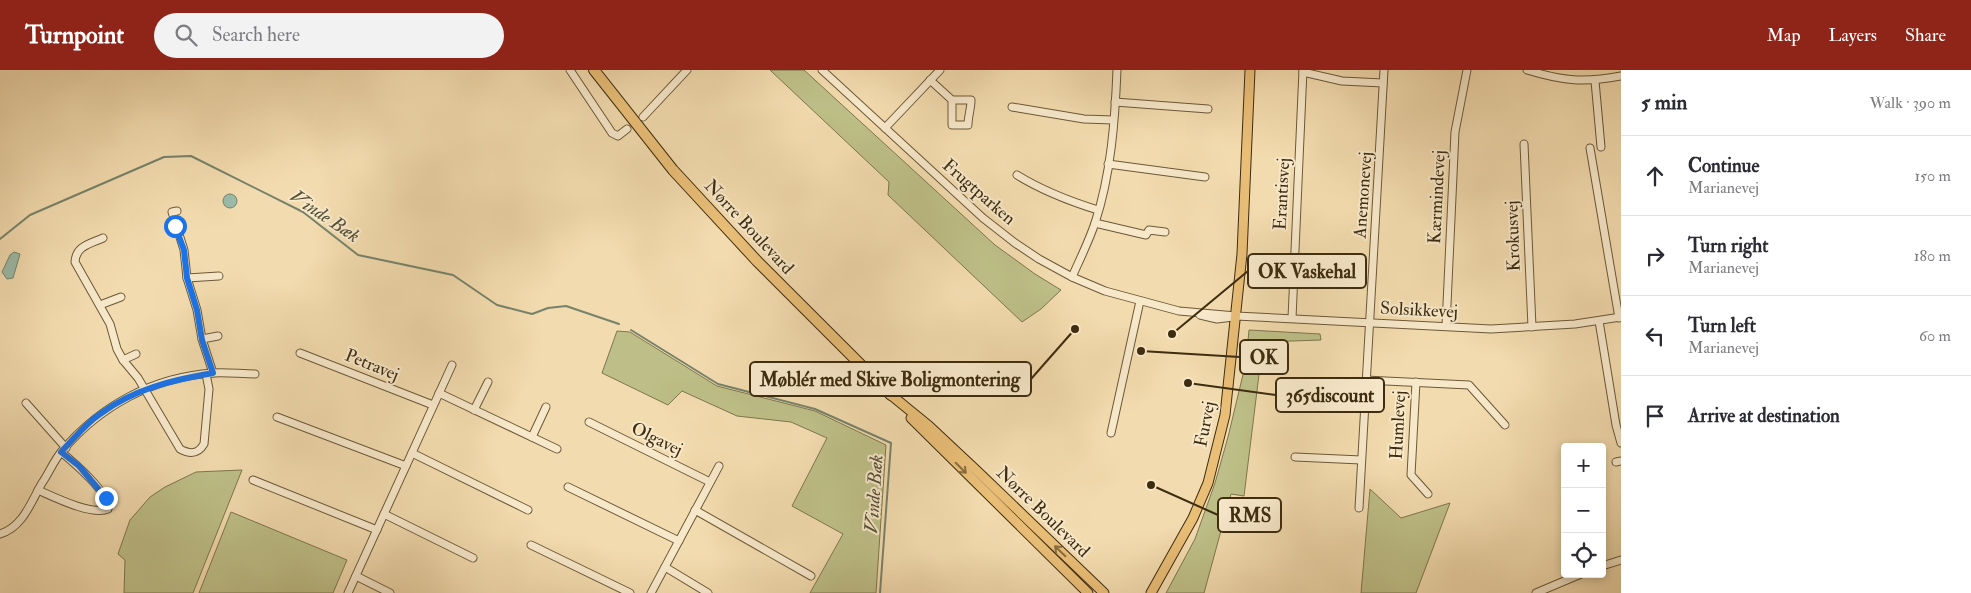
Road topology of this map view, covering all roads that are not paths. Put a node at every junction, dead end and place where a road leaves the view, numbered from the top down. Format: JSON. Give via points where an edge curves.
{"nodes":[{"id":1,"x":570,"y":70,"type":"edge"},
{"id":2,"x":594,"y":70,"type":"edge"},
{"id":3,"x":687,"y":70,"type":"edge"},
{"id":4,"x":822,"y":70,"type":"edge"},
{"id":5,"x":1117,"y":70,"type":"edge"},
{"id":6,"x":1250,"y":70,"type":"edge"},
{"id":7,"x":1384,"y":70,"type":"edge"},
{"id":8,"x":1467,"y":70,"type":"edge"},
{"id":9,"x":1527,"y":70,"type":"edge"},
{"id":10,"x":936,"y":71,"type":"edge"},
{"id":11,"x":1303,"y":71,"type":"edge"},
{"id":12,"x":1621,"y":76,"type":"edge"},
{"id":13,"x":930,"y":80,"type":"junction"},
{"id":14,"x":1595,"y":81,"type":"junction"},
{"id":15,"x":1384,"y":83,"type":"junction"},
{"id":16,"x":952,"y":100,"type":"dead end"},
{"id":17,"x":1115,"y":102,"type":"junction"},
{"id":18,"x":1012,"y":107,"type":"dead end"},
{"id":19,"x":1208,"y":109,"type":"dead end"},
{"id":20,"x":644,"y":117,"type":"dead end"},
{"id":21,"x":1113,"y":120,"type":"junction"},
{"id":22,"x":885,"y":128,"type":"junction"},
{"id":23,"x":627,"y":130,"type":"dead end"},
{"id":24,"x":1524,"y":144,"type":"dead end"},
{"id":25,"x":1601,"y":147,"type":"dead end"},
{"id":26,"x":1590,"y":148,"type":"dead end"},
{"id":27,"x":1108,"y":164,"type":"junction"},
{"id":28,"x":1017,"y":175,"type":"dead end"},
{"id":29,"x":1205,"y":177,"type":"dead end"},
{"id":30,"x":1098,"y":210,"type":"junction"},
{"id":31,"x":177,"y":211,"type":"dead end"},
{"id":32,"x":1095,"y":223,"type":"junction"},
{"id":33,"x":1165,"y":232,"type":"dead end"},
{"id":34,"x":103,"y":238,"type":"dead end"},
{"id":35,"x":219,"y":276,"type":"dead end"},
{"id":36,"x":1072,"y":277,"type":"junction"},
{"id":37,"x":187,"y":278,"type":"junction"},
{"id":38,"x":121,"y":297,"type":"dead end"},
{"id":39,"x":1140,"y":301,"type":"junction"},
{"id":40,"x":100,"y":305,"type":"junction"},
{"id":41,"x":1236,"y":316,"type":"junction"},
{"id":42,"x":1620,"y":317,"type":"edge"},
{"id":43,"x":1292,"y":318,"type":"junction"},
{"id":44,"x":1600,"y":321,"type":"junction"},
{"id":45,"x":1369,"y":322,"type":"junction"},
{"id":46,"x":1446,"y":326,"type":"junction"},
{"id":47,"x":1532,"y":327,"type":"junction"},
{"id":48,"x":218,"y":336,"type":"dead end"},
{"id":49,"x":202,"y":340,"type":"junction"},
{"id":50,"x":300,"y":353,"type":"dead end"},
{"id":51,"x":136,"y":354,"type":"dead end"},
{"id":52,"x":122,"y":360,"type":"junction"},
{"id":53,"x":452,"y":365,"type":"dead end"},
{"id":54,"x":210,"y":374,"type":"junction"},
{"id":55,"x":255,"y":374,"type":"dead end"},
{"id":56,"x":1366,"y":380,"type":"junction"},
{"id":57,"x":488,"y":382,"type":"dead end"},
{"id":58,"x":1416,"y":382,"type":"junction"},
{"id":59,"x":144,"y":389,"type":"junction"},
{"id":60,"x":439,"y":393,"type":"junction"},
{"id":61,"x":891,"y":395,"type":"junction"},
{"id":62,"x":26,"y":403,"type":"dead end"},
{"id":63,"x":433,"y":406,"type":"junction"},
{"id":64,"x":546,"y":407,"type":"dead end"},
{"id":65,"x":474,"y":410,"type":"junction"},
{"id":66,"x":277,"y":417,"type":"dead end"},
{"id":67,"x":589,"y":422,"type":"dead end"},
{"id":68,"x":1505,"y":425,"type":"dead end"},
{"id":69,"x":1111,"y":433,"type":"dead end"},
{"id":70,"x":532,"y":438,"type":"junction"},
{"id":71,"x":1621,"y":442,"type":"edge"},
{"id":72,"x":557,"y":449,"type":"dead end"},
{"id":73,"x":63,"y":450,"type":"junction"},
{"id":74,"x":412,"y":453,"type":"junction"},
{"id":75,"x":1295,"y":457,"type":"dead end"},
{"id":76,"x":1361,"y":460,"type":"junction"},
{"id":77,"x":406,"y":466,"type":"junction"},
{"id":78,"x":719,"y":466,"type":"dead end"},
{"id":79,"x":253,"y":480,"type":"dead end"},
{"id":80,"x":710,"y":482,"type":"junction"},
{"id":81,"x":568,"y":487,"type":"dead end"},
{"id":82,"x":38,"y":490,"type":"junction"},
{"id":83,"x":1428,"y":494,"type":"dead end"},
{"id":84,"x":1359,"y":508,"type":"dead end"},
{"id":85,"x":528,"y":510,"type":"dead end"},
{"id":86,"x":695,"y":510,"type":"junction"},
{"id":87,"x":384,"y":514,"type":"junction"},
{"id":88,"x":377,"y":530,"type":"junction"},
{"id":89,"x":0,"y":534,"type":"edge"},
{"id":90,"x":1031,"y":537,"type":"junction"},
{"id":91,"x":679,"y":541,"type":"junction"},
{"id":92,"x":531,"y":545,"type":"dead end"},
{"id":93,"x":473,"y":558,"type":"dead end"},
{"id":94,"x":1621,"y":560,"type":"edge"},
{"id":95,"x":1606,"y":565,"type":"edge"},
{"id":96,"x":665,"y":568,"type":"junction"},
{"id":97,"x":356,"y":576,"type":"junction"},
{"id":98,"x":811,"y":576,"type":"dead end"},
{"id":99,"x":1572,"y":578,"type":"edge"},
{"id":100,"x":1154,"y":591,"type":"edge"},
{"id":101,"x":348,"y":593,"type":"edge"},
{"id":102,"x":390,"y":593,"type":"edge"},
{"id":103,"x":630,"y":593,"type":"edge"},
{"id":104,"x":651,"y":593,"type":"edge"},
{"id":105,"x":708,"y":593,"type":"edge"},
{"id":106,"x":1080,"y":593,"type":"edge"},
{"id":107,"x":1088,"y":593,"type":"edge"},
{"id":108,"x":1104,"y":593,"type":"edge"},
{"id":109,"x":1536,"y":593,"type":"edge"}],
"edges":[{"from":1,"to":23,"type":"street","via":[[612,134],[618,136]]},
{"from":2,"to":61,"type":"highway","name":"Nørre Boulevard","via":[[674,170],[745,248]]},
{"from":3,"to":20,"type":"street"},
{"from":4,"to":22,"type":"street","name":"Frugtparken"},
{"from":5,"to":17,"type":"street"},
{"from":6,"to":41,"type":"main road","name":"Furvej"},
{"from":7,"to":15,"type":"street","name":"Anemonevej"},
{"from":8,"to":46,"type":"street","name":"Kærmindevej","via":[[1455,132]]},
{"from":9,"to":14,"type":"street","via":[[1551,77]]},
{"from":10,"to":13,"type":"street"},
{"from":11,"to":15,"type":"street","name":"Erantisvej","via":[[1342,81]]},
{"from":11,"to":43,"type":"street","name":"Erantisvej"},
{"from":12,"to":14,"type":"street"},
{"from":13,"to":16,"type":"street"},
{"from":13,"to":22,"type":"street"},
{"from":14,"to":25,"type":"street"},
{"from":15,"to":45,"type":"street","name":"Anemonevej"},
{"from":17,"to":19,"type":"street"},
{"from":17,"to":21,"type":"street"},
{"from":18,"to":21,"type":"street","via":[[1084,119]]},
{"from":21,"to":27,"type":"street"},
{"from":22,"to":36,"type":"street","name":"Frugtparken","via":[[983,218],[1039,259]]},
{"from":24,"to":47,"type":"street","name":"Krokusvej"},
{"from":26,"to":42,"type":"street"},
{"from":27,"to":29,"type":"street"},
{"from":27,"to":30,"type":"street"},
{"from":28,"to":30,"type":"street","via":[[1067,201]]},
{"from":30,"to":32,"type":"street"},
{"from":31,"to":37,"type":"street","via":[[172,212],[184,250]]},
{"from":32,"to":33,"type":"street","via":[[1146,235],[1149,230]]},
{"from":32,"to":36,"type":"street"},
{"from":34,"to":40,"type":"street","via":[[79,248],[75,255],[75,262]]},
{"from":35,"to":37,"type":"street"},
{"from":36,"to":39,"type":"street","name":"Frugtparken"},
{"from":37,"to":49,"type":"street"},
{"from":38,"to":40,"type":"street"},
{"from":39,"to":41,"type":"street","name":"Frugtparken","via":[[1195,313]]},
{"from":39,"to":69,"type":"street"},
{"from":40,"to":52,"type":"street"},
{"from":41,"to":43,"type":"street","name":"Solsikkevej"},
{"from":41,"to":100,"type":"main road","name":"Furvej","via":[[1225,415],[1210,475],[1193,518]]},
{"from":42,"to":44,"type":"street","name":"Solsikkevej"},
{"from":43,"to":45,"type":"street","name":"Solsikkevej"},
{"from":44,"to":47,"type":"street","name":"Solsikkevej"},
{"from":44,"to":71,"type":"street"},
{"from":45,"to":46,"type":"street","name":"Solsikkevej"},
{"from":45,"to":56,"type":"street","name":"Humlevej"},
{"from":46,"to":47,"type":"street","name":"Solsikkevej"},
{"from":48,"to":49,"type":"street"},
{"from":49,"to":54,"type":"street"},
{"from":50,"to":63,"type":"street","name":"Petravej"},
{"from":51,"to":52,"type":"street"},
{"from":52,"to":59,"type":"street"},
{"from":53,"to":60,"type":"street"},
{"from":54,"to":55,"type":"street"},
{"from":54,"to":59,"type":"street","via":[[175,379]]},
{"from":54,"to":59,"type":"street","via":[[204,444],[195,453],[180,449]]},
{"from":56,"to":58,"type":"street","name":"Humlevej"},
{"from":56,"to":76,"type":"street","name":"Humlevej"},
{"from":57,"to":65,"type":"street"},
{"from":58,"to":68,"type":"street","name":"Humlevej","via":[[1469,385]]},
{"from":58,"to":83,"type":"street","name":"Humlevej","via":[[1411,475]]},
{"from":59,"to":73,"type":"street","via":[[99,414]]},
{"from":60,"to":63,"type":"street"},
{"from":60,"to":65,"type":"street"},
{"from":61,"to":90,"type":"main road","name":"Nørre Boulevard","one_way":true},
{"from":108,"to":61,"type":"main road","name":"Nørre Boulevard","one_way":true,"via":[[929,426]]},
{"from":62,"to":73,"type":"street"},
{"from":63,"to":74,"type":"street"},
{"from":64,"to":70,"type":"street"},
{"from":65,"to":70,"type":"street"},
{"from":66,"to":77,"type":"street"},
{"from":67,"to":80,"type":"street","name":"Olgavej"},
{"from":70,"to":72,"type":"street"},
{"from":73,"to":82,"type":"street"},
{"from":73,"to":82,"type":"street","via":[[100,492],[109,505],[108,509],[98,511]]},
{"from":74,"to":77,"type":"street"},
{"from":74,"to":85,"type":"street"},
{"from":75,"to":76,"type":"street","name":"Humlevej"},
{"from":76,"to":84,"type":"street","name":"Humlevej"},
{"from":77,"to":87,"type":"street"},
{"from":78,"to":80,"type":"street"},
{"from":79,"to":88,"type":"street"},
{"from":80,"to":86,"type":"street"},
{"from":81,"to":91,"type":"street"},
{"from":82,"to":89,"type":"street","via":[[25,515],[16,525]]},
{"from":86,"to":91,"type":"street"},
{"from":86,"to":98,"type":"street"},
{"from":87,"to":88,"type":"street"},
{"from":87,"to":93,"type":"street"},
{"from":88,"to":97,"type":"street"},
{"from":90,"to":106,"type":"main road"},
{"from":90,"to":107,"type":"main road","name":"Nørre Boulevard"},
{"from":91,"to":96,"type":"street"},
{"from":92,"to":103,"type":"street"},
{"from":94,"to":95,"type":"street"},
{"from":96,"to":104,"type":"street"},
{"from":96,"to":105,"type":"street"},
{"from":97,"to":101,"type":"street"},
{"from":97,"to":102,"type":"street"},
{"from":99,"to":109,"type":"street"}]}
